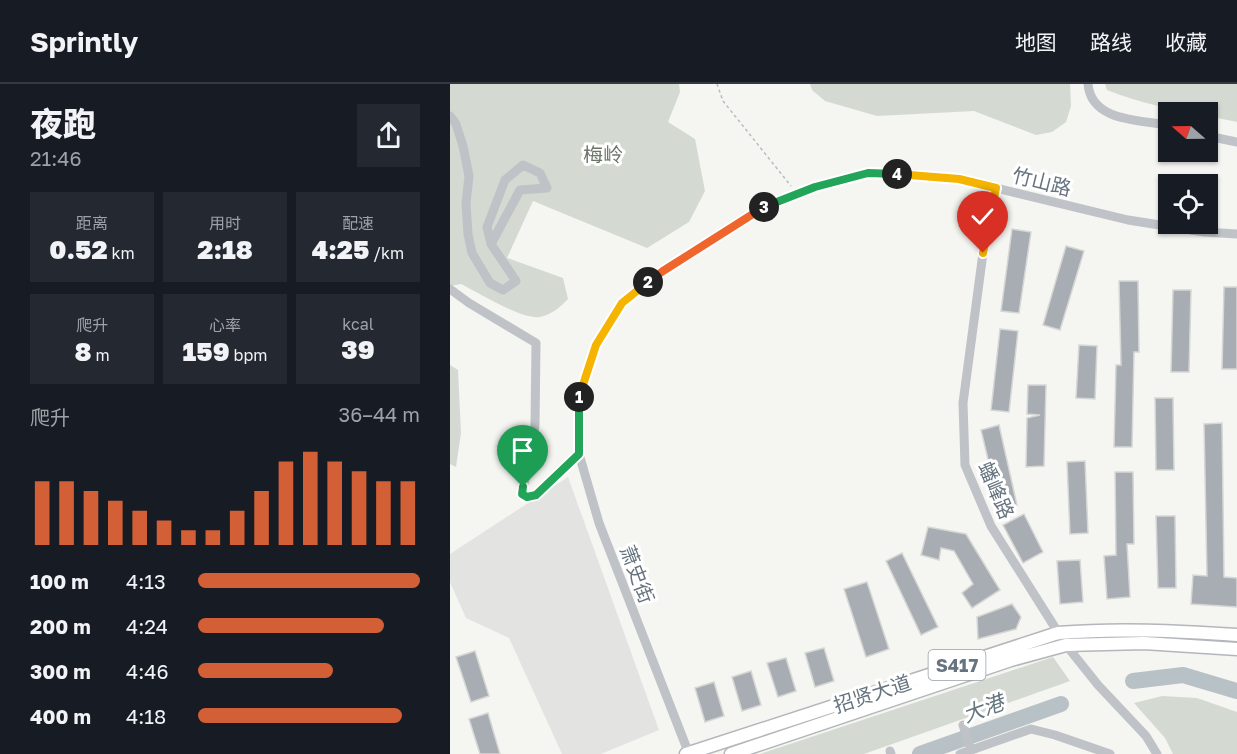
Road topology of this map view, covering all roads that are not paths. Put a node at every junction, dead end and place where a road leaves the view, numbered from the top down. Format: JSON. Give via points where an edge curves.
{"nodes":[{"id":1,"x":1088,"y":84,"type":"edge"},
{"id":2,"x":450,"y":116,"type":"edge"},
{"id":3,"x":1158,"y":124,"type":"edge"},
{"id":4,"x":1218,"y":138,"type":"edge"},
{"id":5,"x":1237,"y":142,"type":"edge"},
{"id":6,"x":996,"y":188,"type":"junction"},
{"id":7,"x":1237,"y":234,"type":"edge"},
{"id":8,"x":491,"y":244,"type":"junction"},
{"id":9,"x":450,"y":289,"type":"edge"},
{"id":10,"x":578,"y":401,"type":"joint"},
{"id":11,"x":579,"y":454,"type":"junction"},
{"id":12,"x":1058,"y":633,"type":"junction"},
{"id":13,"x":1237,"y":635,"type":"edge"},
{"id":14,"x":1066,"y":645,"type":"junction"},
{"id":15,"x":1237,"y":649,"type":"edge"},
{"id":16,"x":963,"y":724,"type":"dead end"},
{"id":17,"x":971,"y":750,"type":"junction"},
{"id":18,"x":688,"y":754,"type":"edge"},
{"id":19,"x":731,"y":754,"type":"edge"},
{"id":20,"x":960,"y":754,"type":"edge"},
{"id":21,"x":1110,"y":754,"type":"edge"},
{"id":22,"x":1157,"y":754,"type":"edge"}],
"edges":[{"from":1,"to":3,"type":"street","via":[[1098,106],[1108,113]]},
{"from":2,"to":8,"type":"street","via":[[463,147],[468,176],[466,203],[472,253],[490,283],[503,290],[516,281]]},
{"from":4,"to":5,"type":"street"},
{"from":6,"to":7,"type":"street","name":"竹山路","via":[[1128,220]]},
{"from":6,"to":10,"type":"street","name":"竹山路","via":[[959,179],[868,173],[766,206],[663,271],[622,303],[596,345]]},
{"from":6,"to":12,"type":"street","name":"蟠峰路","via":[[963,403],[965,465],[991,526]]},
{"from":8,"to":8,"type":"street","via":[[487,227],[505,180],[523,165],[540,173],[547,188],[520,190]]},
{"from":9,"to":11,"type":"street","via":[[536,343],[535,425],[522,494],[536,495]]},
{"from":10,"to":11,"type":"street","name":"萧史街"},
{"from":11,"to":18,"type":"street","name":"萧史街","via":[[599,523]]},
{"from":12,"to":13,"type":"main road","name":"招贤大道","number":"S417","via":[[1143,629]]},
{"from":12,"to":14,"type":"street","name":"蟠峰路"},
{"from":12,"to":18,"type":"main road","name":"招贤大道","number":"S417"},
{"from":14,"to":15,"type":"main road","name":"招贤大道","number":"S417","via":[[1144,643]]},
{"from":14,"to":19,"type":"main road","name":"招贤大道","number":"S417"},
{"from":14,"to":22,"type":"street","name":"蟠峰路","via":[[1146,736]]},
{"from":16,"to":17,"type":"street"},
{"from":17,"to":20,"type":"street"},
{"from":17,"to":21,"type":"street","via":[[1031,729]]}]}
